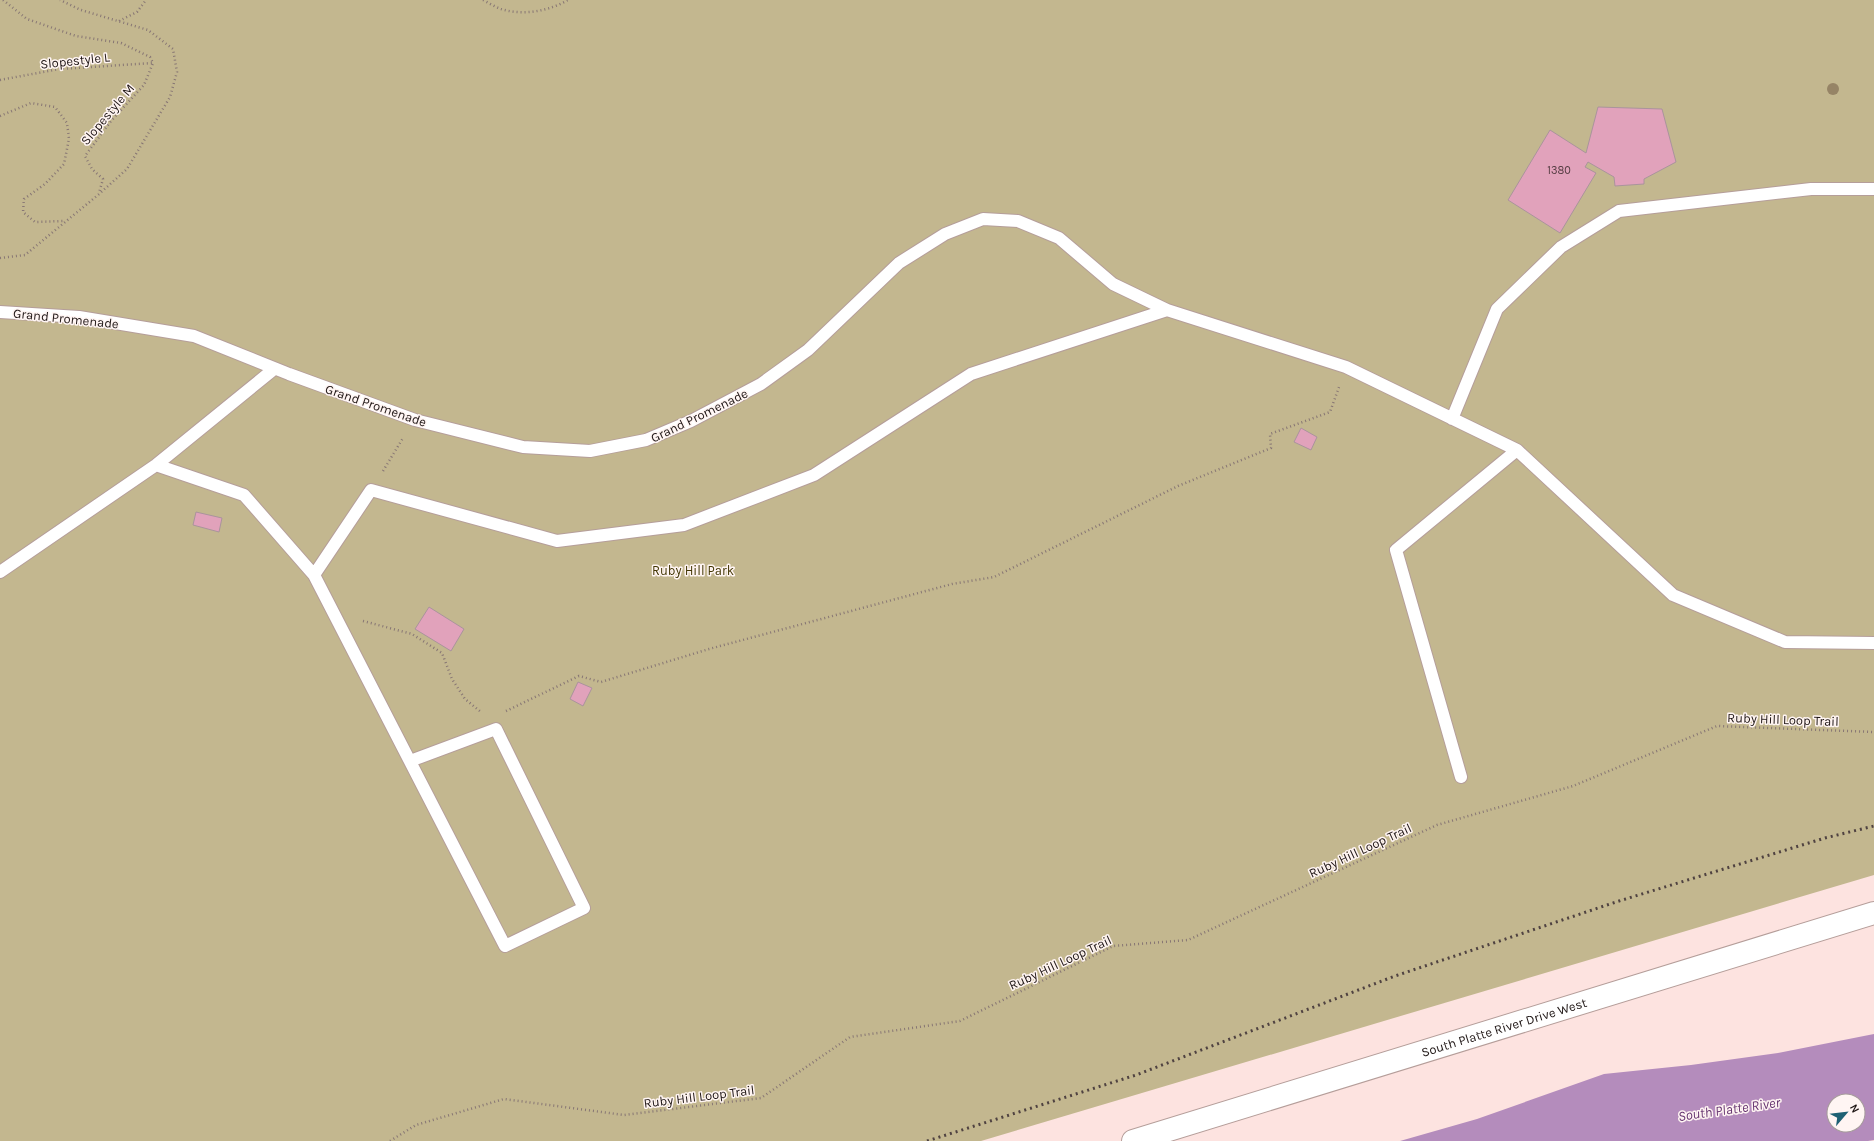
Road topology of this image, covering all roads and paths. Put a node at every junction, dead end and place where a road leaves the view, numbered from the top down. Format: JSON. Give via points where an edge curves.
{"nodes":[{"id":1,"x":3,"y":0,"type":"edge"},
{"id":2,"x":60,"y":0,"type":"edge"},
{"id":3,"x":146,"y":0,"type":"edge"},
{"id":4,"x":483,"y":0,"type":"edge"},
{"id":5,"x":568,"y":0,"type":"edge"},
{"id":6,"x":119,"y":21,"type":"junction"},
{"id":7,"x":153,"y":63,"type":"junction"},
{"id":8,"x":0,"y":80,"type":"edge"},
{"id":9,"x":0,"y":116,"type":"edge"},
{"id":10,"x":1874,"y":189,"type":"edge"},
{"id":11,"x":98,"y":195,"type":"junction"},
{"id":12,"x":65,"y":222,"type":"junction"},
{"id":13,"x":0,"y":258,"type":"edge"},
{"id":14,"x":1167,"y":310,"type":"junction"},
{"id":15,"x":0,"y":312,"type":"edge"},
{"id":16,"x":1346,"y":367,"type":"junction"},
{"id":17,"x":274,"y":368,"type":"junction"},
{"id":18,"x":1452,"y":419,"type":"junction"},
{"id":19,"x":415,"y":420,"type":"junction"},
{"id":20,"x":1517,"y":450,"type":"junction"},
{"id":21,"x":156,"y":466,"type":"junction"},
{"id":22,"x":371,"y":490,"type":"junction"},
{"id":23,"x":0,"y":572,"type":"edge"},
{"id":24,"x":314,"y":575,"type":"junction"},
{"id":25,"x":334,"y":613,"type":"junction"},
{"id":26,"x":1874,"y":643,"type":"edge"},
{"id":27,"x":503,"y":712,"type":"dead end"},
{"id":28,"x":483,"y":714,"type":"dead end"},
{"id":29,"x":1874,"y":732,"type":"edge"},
{"id":30,"x":410,"y":761,"type":"junction"},
{"id":31,"x":1461,"y":777,"type":"dead end"},
{"id":32,"x":1874,"y":914,"type":"edge"},
{"id":33,"x":390,"y":1141,"type":"edge"},
{"id":34,"x":1133,"y":1141,"type":"edge"}],
"edges":[{"from":1,"to":7,"type":"path","via":[[27,19],[76,36],[122,43],[150,57]]},
{"from":2,"to":6,"type":"path","via":[[81,10]]},
{"from":3,"to":6,"type":"path","via":[[138,12]]},
{"from":4,"to":5,"type":"path","via":[[501,9],[530,12],[556,7]]},
{"from":6,"to":11,"type":"path","via":[[148,30],[173,49],[177,72],[170,97],[127,168]]},
{"from":7,"to":8,"type":"path","name":"Slopestyle L","via":[[59,69]]},
{"from":7,"to":11,"type":"path","name":"Slopestyle M","via":[[144,85],[111,121],[85,156],[92,169],[103,179]]},
{"from":9,"to":12,"type":"path","via":[[32,103],[55,106],[67,123],[69,139],[64,164],[45,184],[24,199],[23,212],[35,222]]},
{"from":10,"to":18,"type":"lane","via":[[1811,189],[1619,210],[1561,247],[1497,309]]},
{"from":11,"to":12,"type":"path"},
{"from":12,"to":13,"type":"path","via":[[25,255]]},
{"from":14,"to":16,"type":"lane","name":"Grand Promenade"},
{"from":14,"to":19,"type":"lane","name":"Grand Promenade","via":[[1113,284],[1059,238],[1018,221],[983,219],[945,234],[899,263],[808,350],[761,384],[691,421],[646,440],[590,451],[523,447]]},
{"from":14,"to":22,"type":"lane","via":[[971,374],[814,475],[684,525],[557,541]]},
{"from":15,"to":17,"type":"lane","name":"Grand Promenade","via":[[80,317],[194,336]]},
{"from":16,"to":18,"type":"lane","name":"Grand Promenade"},
{"from":16,"to":27,"type":"path","via":[[1330,412],[1270,434],[1271,448],[1178,486],[994,577],[937,588],[709,649],[601,682],[579,676]]},
{"from":17,"to":19,"type":"lane","name":"Grand Promenade"},
{"from":17,"to":21,"type":"lane"},
{"from":18,"to":20,"type":"lane","name":"Grand Promenade"},
{"from":19,"to":22,"type":"path"},
{"from":20,"to":26,"type":"lane","name":"Grand Promenade","via":[[1673,595],[1785,642]]},
{"from":20,"to":31,"type":"lane","via":[[1396,550]]},
{"from":21,"to":23,"type":"lane"},
{"from":21,"to":24,"type":"lane","via":[[244,495]]},
{"from":22,"to":24,"type":"lane"},
{"from":24,"to":25,"type":"lane"},
{"from":25,"to":28,"type":"path","via":[[412,634],[442,653],[452,679],[465,699]]},
{"from":25,"to":30,"type":"lane"},
{"from":29,"to":33,"type":"path","name":"Ruby Hill Loop Trail","via":[[1717,726],[1573,786],[1437,825],[1188,940],[1113,946],[960,1020],[850,1037],[761,1098],[624,1115],[504,1099],[416,1125]]},
{"from":30,"to":30,"type":"lane","via":[[505,946],[584,908],[496,729]]},
{"from":32,"to":34,"type":"street","name":"South Platte River Drive West"}]}
